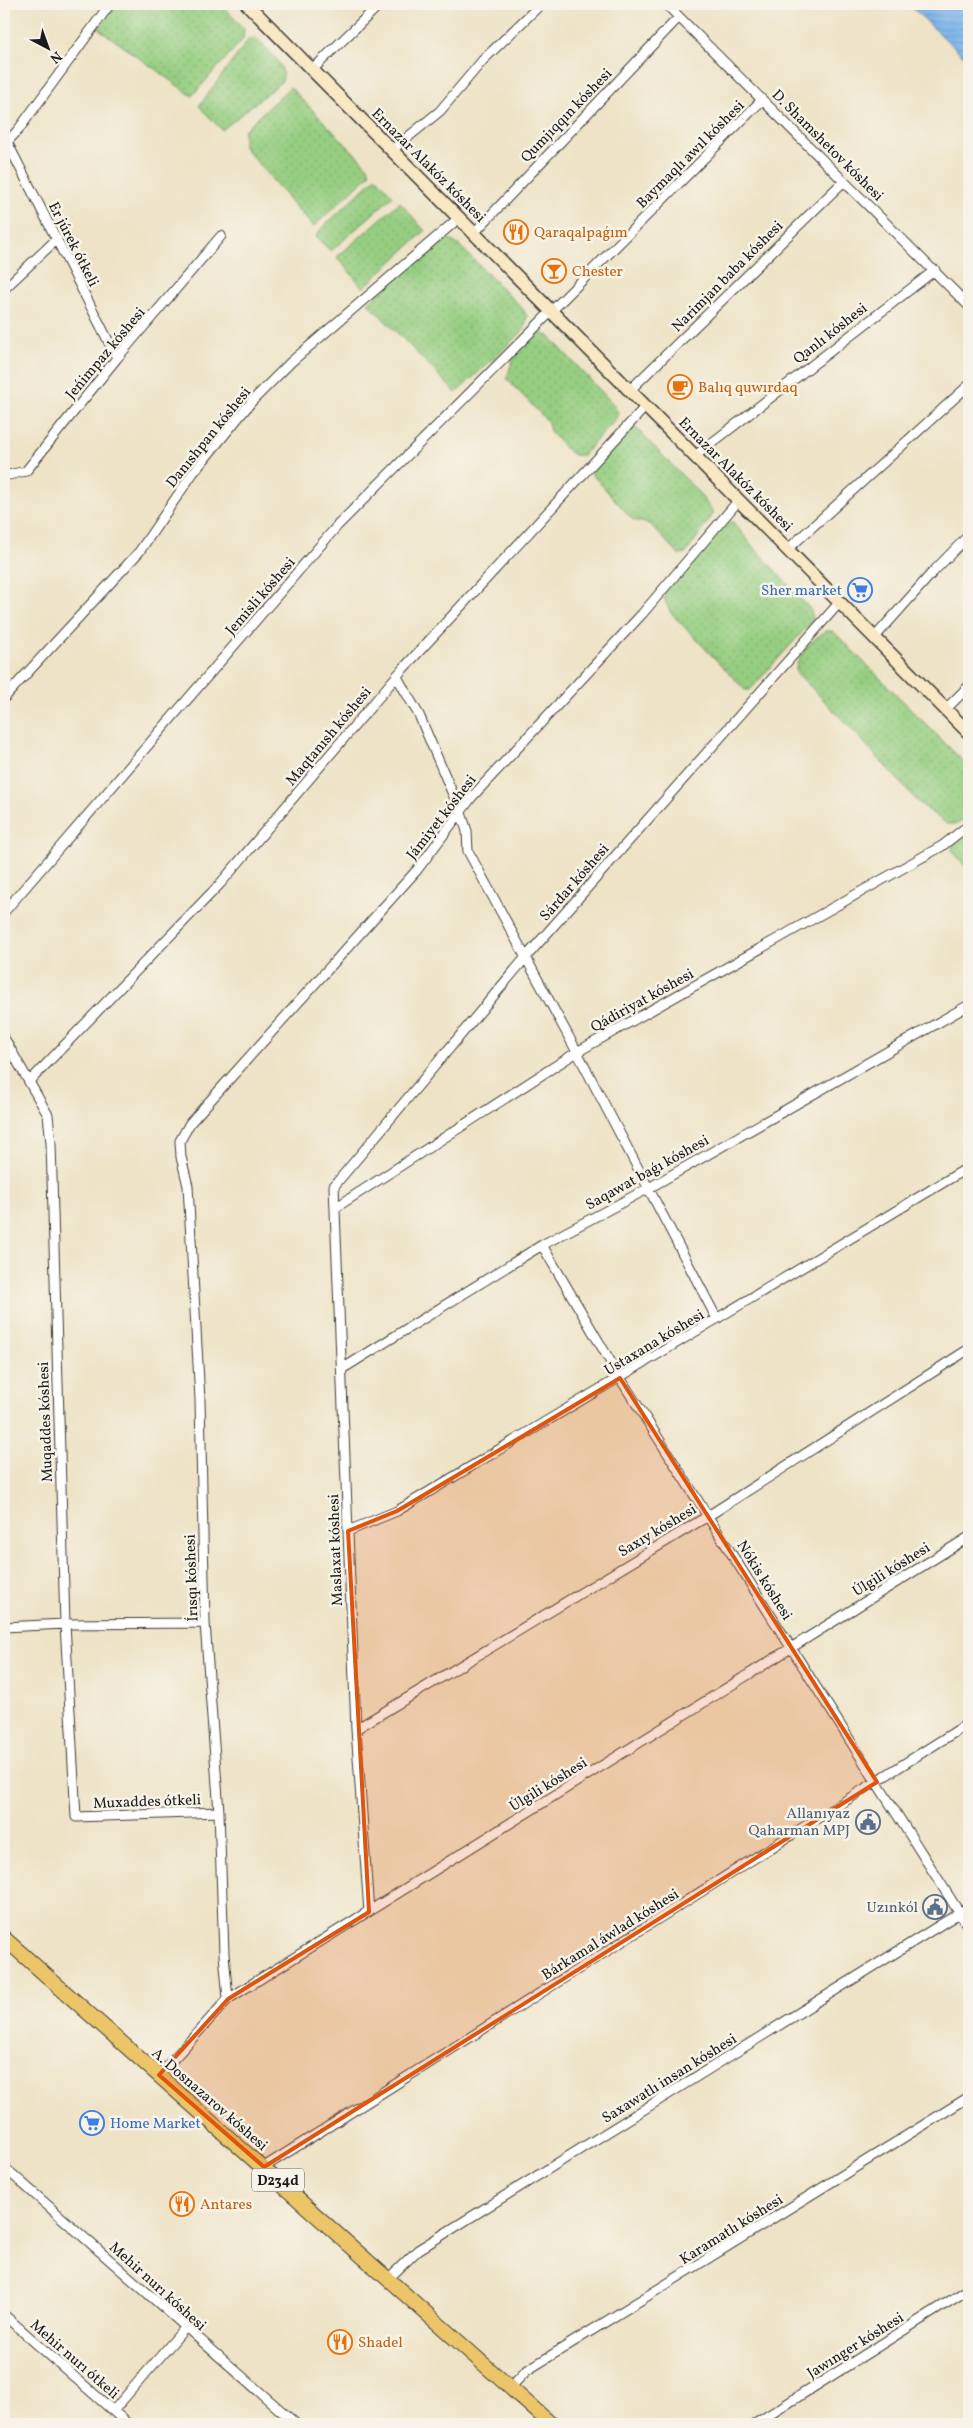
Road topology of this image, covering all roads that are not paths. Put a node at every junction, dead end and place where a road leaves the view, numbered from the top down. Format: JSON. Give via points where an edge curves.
{"nodes":[{"id":1,"x":110,"y":4,"type":"edge"},
{"id":2,"x":247,"y":4,"type":"edge"},
{"id":3,"x":380,"y":4,"type":"edge"},
{"id":4,"x":541,"y":4,"type":"edge"},
{"id":5,"x":666,"y":4,"type":"edge"},
{"id":6,"x":679,"y":17,"type":"junction"},
{"id":7,"x":312,"y":70,"type":"junction"},
{"id":8,"x":762,"y":100,"type":"junction"},
{"id":9,"x":5,"y":142,"type":"edge"},
{"id":10,"x":392,"y":150,"type":"junction"},
{"id":11,"x":844,"y":181,"type":"junction"},
{"id":12,"x":459,"y":218,"type":"junction"},
{"id":13,"x":474,"y":233,"type":"junction"},
{"id":14,"x":221,"y":236,"type":"dead end"},
{"id":15,"x":57,"y":239,"type":"junction"},
{"id":16,"x":934,"y":270,"type":"junction"},
{"id":17,"x":4,"y":289,"type":"edge"},
{"id":18,"x":969,"y":306,"type":"edge"},
{"id":19,"x":552,"y":312,"type":"junction"},
{"id":20,"x":117,"y":358,"type":"junction"},
{"id":21,"x":969,"y":385,"type":"edge"},
{"id":22,"x":630,"y":390,"type":"junction"},
{"id":23,"x":646,"y":406,"type":"junction"},
{"id":24,"x":696,"y":456,"type":"junction"},
{"id":25,"x":4,"y":476,"type":"edge"},
{"id":26,"x":738,"y":500,"type":"junction"},
{"id":27,"x":969,"y":535,"type":"edge"},
{"id":28,"x":788,"y":549,"type":"junction"},
{"id":29,"x":840,"y":602,"type":"junction"},
{"id":30,"x":875,"y":637,"type":"junction"},
{"id":31,"x":397,"y":676,"type":"junction"},
{"id":32,"x":969,"y":686,"type":"edge"},
{"id":33,"x":4,"y":698,"type":"edge"},
{"id":34,"x":946,"y":709,"type":"junction"},
{"id":35,"x":969,"y":732,"type":"edge"},
{"id":36,"x":461,"y":813,"type":"junction"},
{"id":37,"x":969,"y":825,"type":"edge"},
{"id":38,"x":4,"y":912,"type":"edge"},
{"id":39,"x":526,"y":957,"type":"junction"},
{"id":40,"x":969,"y":1005,"type":"edge"},
{"id":41,"x":4,"y":1038,"type":"edge"},
{"id":42,"x":577,"y":1052,"type":"junction"},
{"id":43,"x":29,"y":1082,"type":"junction"},
{"id":44,"x":180,"y":1157,"type":"joint"},
{"id":45,"x":969,"y":1167,"type":"edge"},
{"id":46,"x":334,"y":1186,"type":"joint"},
{"id":47,"x":649,"y":1188,"type":"junction"},
{"id":48,"x":335,"y":1208,"type":"junction"},
{"id":49,"x":542,"y":1245,"type":"junction"},
{"id":50,"x":717,"y":1319,"type":"junction"},
{"id":51,"x":969,"y":1349,"type":"edge"},
{"id":52,"x":342,"y":1369,"type":"junction"},
{"id":53,"x":620,"y":1378,"type":"junction"},
{"id":54,"x":708,"y":1516,"type":"junction"},
{"id":55,"x":348,"y":1531,"type":"junction"},
{"id":56,"x":969,"y":1537,"type":"edge"},
{"id":57,"x":205,"y":1623,"type":"junction"},
{"id":58,"x":65,"y":1624,"type":"junction"},
{"id":59,"x":4,"y":1627,"type":"edge"},
{"id":60,"x":791,"y":1647,"type":"junction"},
{"id":61,"x":969,"y":1723,"type":"edge"},
{"id":62,"x":356,"y":1729,"type":"junction"},
{"id":63,"x":877,"y":1782,"type":"junction"},
{"id":64,"x":219,"y":1812,"type":"junction"},
{"id":65,"x":76,"y":1817,"type":"joint"},
{"id":66,"x":969,"y":1907,"type":"edge"},
{"id":67,"x":369,"y":1912,"type":"junction"},
{"id":68,"x":960,"y":1913,"type":"junction"},
{"id":69,"x":969,"y":1928,"type":"edge"},
{"id":70,"x":4,"y":1938,"type":"edge"},
{"id":71,"x":228,"y":1999,"type":"junction"},
{"id":72,"x":159,"y":2075,"type":"junction"},
{"id":73,"x":969,"y":2097,"type":"edge"},
{"id":74,"x":4,"y":2167,"type":"edge"},
{"id":75,"x":264,"y":2168,"type":"junction"},
{"id":76,"x":389,"y":2278,"type":"junction"},
{"id":77,"x":969,"y":2289,"type":"edge"},
{"id":78,"x":4,"y":2315,"type":"edge"},
{"id":79,"x":185,"y":2328,"type":"junction"},
{"id":80,"x":510,"y":2388,"type":"junction"},
{"id":81,"x":113,"y":2411,"type":"junction"},
{"id":82,"x":128,"y":2424,"type":"edge"},
{"id":83,"x":296,"y":2424,"type":"edge"},
{"id":84,"x":551,"y":2424,"type":"edge"},
{"id":85,"x":755,"y":2424,"type":"edge"}],
"edges":[{"from":1,"to":9,"type":"street"},
{"from":2,"to":7,"type":"main road","name":"Ernazar Alakóz kóshesi"},
{"from":3,"to":7,"type":"street"},
{"from":4,"to":10,"type":"street","via":[[483,60],[440,111]]},
{"from":5,"to":6,"type":"street","name":"D. Shamshetov kóshesi"},
{"from":6,"to":8,"type":"street","name":"D. Shamshetov kóshesi"},
{"from":6,"to":13,"type":"street","name":"Qumjıqqın kóshesi"},
{"from":7,"to":10,"type":"main road","name":"Ernazar Alakóz kóshesi"},
{"from":8,"to":11,"type":"street","name":"D. Shamshetov kóshesi"},
{"from":8,"to":19,"type":"street","name":"Baymaqlı awıl kóshesi"},
{"from":9,"to":15,"type":"street","name":"Er júrek ótkeli"},
{"from":10,"to":12,"type":"main road","name":"Ernazar Alakóz kóshesi"},
{"from":11,"to":16,"type":"street","name":"D. Shamshetov kóshesi"},
{"from":11,"to":22,"type":"street","name":"Narimjan baba kóshesi"},
{"from":12,"to":13,"type":"main road","name":"Ernazar Alakóz kóshesi"},
{"from":12,"to":33,"type":"street","name":"Danıshpan kóshesi","via":[[291,362],[252,401],[193,473],[139,552]]},
{"from":13,"to":19,"type":"main road","name":"Ernazar Alakóz kóshesi"},
{"from":14,"to":20,"type":"street","name":"Jeńimpaz kóshesi"},
{"from":15,"to":17,"type":"street"},
{"from":15,"to":20,"type":"street","name":"Er júrek ótkeli"},
{"from":16,"to":18,"type":"street","name":"D. Shamshetov kóshesi"},
{"from":16,"to":24,"type":"street","name":"Qanlı kóshesi"},
{"from":19,"to":22,"type":"main road","name":"Ernazar Alakóz kóshesi"},
{"from":19,"to":38,"type":"street","name":"Jemisli kóshesi","via":[[338,526]]},
{"from":20,"to":25,"type":"street","name":"Jeńimpaz kóshesi","via":[[26,471]]},
{"from":21,"to":28,"type":"street"},
{"from":22,"to":23,"type":"main road","name":"Ernazar Alakóz kóshesi"},
{"from":23,"to":24,"type":"main road","name":"Ernazar Alakóz kóshesi"},
{"from":23,"to":31,"type":"street","name":"Maqtanısh kóshesi"},
{"from":24,"to":26,"type":"main road","name":"Ernazar Alakóz kóshesi"},
{"from":26,"to":28,"type":"main road","name":"Ernazar Alakóz kóshesi"},
{"from":26,"to":36,"type":"street","name":"Jámiyet kóshesi","via":[[642,614],[471,798]]},
{"from":27,"to":30,"type":"street"},
{"from":28,"to":29,"type":"main road","name":"Ernazar Alakóz kóshesi"},
{"from":29,"to":30,"type":"main road","name":"Ernazar Alakóz kóshesi"},
{"from":29,"to":39,"type":"street","name":"Sárdar kóshesi"},
{"from":30,"to":34,"type":"main road","name":"Ernazar Alakóz kóshesi"},
{"from":31,"to":36,"type":"street","via":[[419,715]]},
{"from":31,"to":43,"type":"street","name":"Maqtanısh kóshesi","via":[[220,884]]},
{"from":32,"to":34,"type":"street"},
{"from":34,"to":35,"type":"main road","name":"Ernazar Alakóz kóshesi"},
{"from":36,"to":39,"type":"street","via":[[468,831],[468,851]]},
{"from":36,"to":44,"type":"street","name":"Jámiyet kóshesi","via":[[417,870],[190,1122],[180,1141]]},
{"from":37,"to":42,"type":"street","name":"Qádiriyat kóshesi","via":[[942,846]]},
{"from":39,"to":42,"type":"street"},
{"from":39,"to":46,"type":"street","name":"Sárdar kóshesi"},
{"from":40,"to":47,"type":"street","name":"Saqawat baǵı kóshesi"},
{"from":41,"to":43,"type":"street","name":"Muqaddes kóshesi"},
{"from":42,"to":47,"type":"street"},
{"from":42,"to":48,"type":"street","name":"Qádiriyat kóshesi"},
{"from":43,"to":58,"type":"street","name":"Muqaddes kóshesi","via":[[48,1115],[51,1143]]},
{"from":44,"to":57,"type":"street","name":"Írısqı kóshesi","via":[[188,1186],[199,1380]]},
{"from":45,"to":50,"type":"street","name":"Ustaxana kóshesi"},
{"from":46,"to":48,"type":"street","name":"Maslaxat kóshesi"},
{"from":47,"to":49,"type":"street","name":"Saqawat baǵı kóshesi"},
{"from":47,"to":50,"type":"street"},
{"from":48,"to":52,"type":"street","name":"Maslaxat kóshesi"},
{"from":49,"to":52,"type":"street","name":"Saqawat baǵı kóshesi"},
{"from":49,"to":53,"type":"street","name":"Nókis kóshesi"},
{"from":50,"to":53,"type":"street","name":"Ustaxana kóshesi"},
{"from":51,"to":54,"type":"street","name":"Saxıy kóshesi"},
{"from":52,"to":55,"type":"street","name":"Maslaxat kóshesi"},
{"from":53,"to":54,"type":"street","name":"Nókis kóshesi"},
{"from":53,"to":55,"type":"street","name":"Ustaxana kóshesi","via":[[396,1511]]},
{"from":54,"to":60,"type":"street","name":"Nókis kóshesi"},
{"from":54,"to":62,"type":"street","name":"Saxıy kóshesi"},
{"from":55,"to":62,"type":"street","name":"Maslaxat kóshesi"},
{"from":56,"to":60,"type":"street","name":"Úlgili kóshesi"},
{"from":57,"to":58,"type":"street"},
{"from":57,"to":64,"type":"street","name":"Írısqı kóshesi"},
{"from":58,"to":59,"type":"street"},
{"from":58,"to":65,"type":"street","name":"Muqaddes kóshesi"},
{"from":60,"to":63,"type":"street","name":"Nókis kóshesi"},
{"from":60,"to":67,"type":"street","name":"Úlgili kóshesi"},
{"from":61,"to":63,"type":"street","name":"Bárkamal áwlad kóshesi"},
{"from":62,"to":67,"type":"street","name":"Maslaxat kóshesi"},
{"from":63,"to":68,"type":"street","name":"Nókis kóshesi"},
{"from":63,"to":75,"type":"street","name":"Bárkamal áwlad kóshesi"},
{"from":64,"to":65,"type":"street","name":"Muxaddes ótkeli"},
{"from":64,"to":71,"type":"street","name":"Írısqı kóshesi"},
{"from":66,"to":68,"type":"street","name":"Saxawatlı insan kóshesi"},
{"from":67,"to":71,"type":"street","name":"Úlgili kóshesi"},
{"from":68,"to":69,"type":"street","name":"Nókis kóshesi"},
{"from":68,"to":76,"type":"street","name":"Saxawatlı insan kóshesi","via":[[418,2250]]},
{"from":70,"to":72,"type":"main road","name":"A. Dosnazarov kóshesi","number":"D234d"},
{"from":71,"to":72,"type":"street","name":"Úlgili kóshesi"},
{"from":72,"to":75,"type":"main road","name":"A. Dosnazarov kóshesi","number":"D234d"},
{"from":73,"to":80,"type":"street","name":"Karamatlı kóshesi","via":[[526,2371]]},
{"from":74,"to":79,"type":"street","name":"Mehir nurı kóshesi"},
{"from":75,"to":76,"type":"main road","name":"A. Dosnazarov kóshesi","number":"D234d"},
{"from":76,"to":80,"type":"main road","name":"A. Dosnazarov kóshesi","number":"D234d"},
{"from":77,"to":85,"type":"street","name":"Jawınger kóshesi"},
{"from":78,"to":81,"type":"street","name":"Mehir nurı ótkeli"},
{"from":79,"to":81,"type":"street"},
{"from":79,"to":83,"type":"street","name":"Mehir nurı kóshesi"},
{"from":80,"to":84,"type":"main road","name":"A. Dosnazarov kóshesi","number":"D234d"},
{"from":81,"to":82,"type":"street","name":"Mehir nurı ótkeli"}]}
